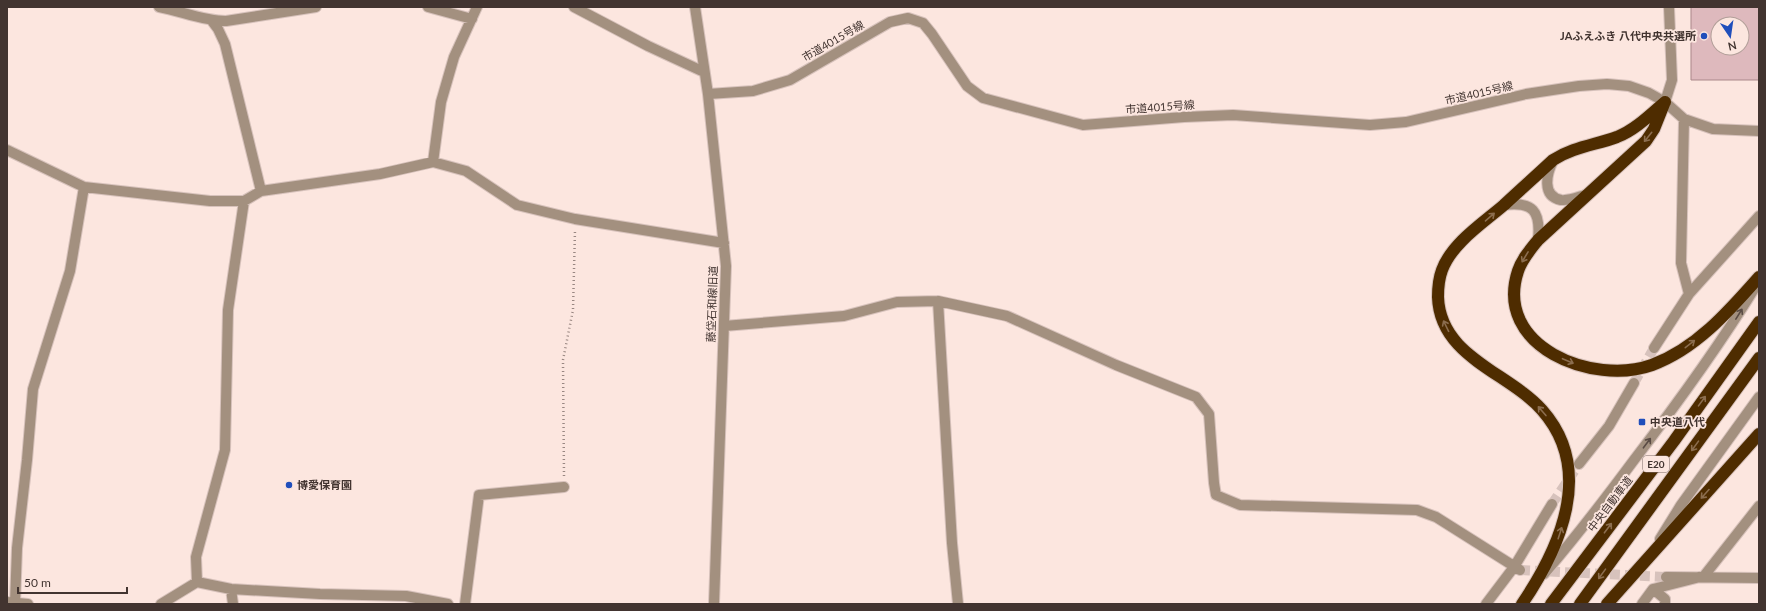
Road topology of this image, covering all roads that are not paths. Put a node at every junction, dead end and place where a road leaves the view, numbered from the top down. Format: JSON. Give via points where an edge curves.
{"nodes":[{"id":1,"x":159,"y":7,"type":"edge"},
{"id":2,"x":316,"y":7,"type":"edge"},
{"id":3,"x":428,"y":7,"type":"edge"},
{"id":4,"x":477,"y":7,"type":"edge"},
{"id":5,"x":574,"y":7,"type":"edge"},
{"id":6,"x":695,"y":7,"type":"edge"},
{"id":7,"x":1669,"y":7,"type":"edge"},
{"id":8,"x":189,"y":10,"type":"edge"},
{"id":9,"x":472,"y":19,"type":"junction"},
{"id":10,"x":212,"y":21,"type":"junction"},
{"id":11,"x":704,"y":72,"type":"junction"},
{"id":12,"x":708,"y":94,"type":"junction"},
{"id":13,"x":1665,"y":102,"type":"junction"},
{"id":14,"x":1684,"y":119,"type":"junction"},
{"id":15,"x":1759,"y":131,"type":"edge"},
{"id":16,"x":7,"y":150,"type":"edge"},
{"id":17,"x":1553,"y":160,"type":"junction"},
{"id":18,"x":433,"y":162,"type":"junction"},
{"id":19,"x":84,"y":187,"type":"junction"},
{"id":20,"x":261,"y":191,"type":"junction"},
{"id":21,"x":1585,"y":195,"type":"junction"},
{"id":22,"x":244,"y":201,"type":"junction"},
{"id":23,"x":1503,"y":205,"type":"junction"},
{"id":24,"x":1759,"y":216,"type":"edge"},
{"id":25,"x":1538,"y":240,"type":"junction"},
{"id":26,"x":724,"y":243,"type":"junction"},
{"id":27,"x":1759,"y":277,"type":"edge"},
{"id":28,"x":1759,"y":281,"type":"edge"},
{"id":29,"x":1689,"y":294,"type":"junction"},
{"id":30,"x":938,"y":301,"type":"junction"},
{"id":31,"x":1759,"y":322,"type":"edge"},
{"id":32,"x":724,"y":326,"type":"junction"},
{"id":33,"x":1654,"y":348,"type":"tunnel mouth"},
{"id":34,"x":1759,"y":358,"type":"edge"},
{"id":35,"x":1634,"y":383,"type":"tunnel mouth"},
{"id":36,"x":1759,"y":397,"type":"edge"},
{"id":37,"x":1759,"y":434,"type":"edge"},
{"id":38,"x":1579,"y":464,"type":"tunnel mouth"},
{"id":39,"x":564,"y":487,"type":"road end"},
{"id":40,"x":1552,"y":504,"type":"tunnel mouth"},
{"id":41,"x":1759,"y":506,"type":"edge"},
{"id":42,"x":1648,"y":558,"type":"junction"},
{"id":43,"x":1517,"y":568,"type":"junction"},
{"id":44,"x":1704,"y":576,"type":"junction"},
{"id":45,"x":1666,"y":577,"type":"tunnel mouth"},
{"id":46,"x":1759,"y":578,"type":"edge"},
{"id":47,"x":197,"y":582,"type":"junction"},
{"id":48,"x":1536,"y":583,"type":"junction"},
{"id":49,"x":1653,"y":589,"type":"junction"},
{"id":50,"x":231,"y":590,"type":"junction"},
{"id":51,"x":12,"y":603,"type":"edge"},
{"id":52,"x":28,"y":604,"type":"edge"},
{"id":53,"x":161,"y":604,"type":"edge"},
{"id":54,"x":233,"y":604,"type":"edge"},
{"id":55,"x":448,"y":604,"type":"edge"},
{"id":56,"x":465,"y":604,"type":"edge"},
{"id":57,"x":714,"y":604,"type":"edge"},
{"id":58,"x":958,"y":604,"type":"edge"},
{"id":59,"x":1486,"y":604,"type":"edge"},
{"id":60,"x":1522,"y":604,"type":"edge"},
{"id":61,"x":1551,"y":604,"type":"edge"},
{"id":62,"x":1580,"y":604,"type":"edge"},
{"id":63,"x":1607,"y":604,"type":"edge"},
{"id":64,"x":1642,"y":604,"type":"edge"},
{"id":65,"x":1665,"y":604,"type":"edge"}],
"edges":[{"from":1,"to":8,"type":"street"},
{"from":2,"to":10,"type":"street"},
{"from":3,"to":9,"type":"street"},
{"from":4,"to":9,"type":"street"},
{"from":5,"to":11,"type":"street"},
{"from":6,"to":11,"type":"street","name":"藤垈石和線旧道"},
{"from":7,"to":13,"type":"street","via":[[1672,80]]},
{"from":8,"to":10,"type":"street"},
{"from":9,"to":18,"type":"street","via":[[454,57],[441,102]]},
{"from":10,"to":20,"type":"street","via":[[225,44]]},
{"from":11,"to":12,"type":"street","name":"藤垈石和線旧道"},
{"from":12,"to":13,"type":"street","name":"市道4015号線","via":[[753,91],[790,80],[890,22],[908,18],[923,23],[967,86],[983,98],[1083,125],[1184,116],[1233,115],[1370,125],[1406,122],[1526,94],[1607,84],[1629,86]]},
{"from":12,"to":26,"type":"street","name":"藤垈石和線旧道"},
{"from":13,"to":14,"type":"street","name":"市道4015号線"},
{"from":13,"to":17,"type":"highway","via":[[1635,127],[1618,137],[1565,152]]},
{"from":13,"to":21,"type":"highway","one_way":true,"via":[[1654,130],[1646,141]]},
{"from":14,"to":15,"type":"street","via":[[1713,130]]},
{"from":14,"to":29,"type":"street","via":[[1681,263]]},
{"from":16,"to":19,"type":"street"},
{"from":17,"to":21,"type":"street","via":[[1546,179],[1552,195],[1560,200],[1570,200]]},
{"from":17,"to":23,"type":"highway"},
{"from":18,"to":20,"type":"street","via":[[380,174]]},
{"from":18,"to":26,"type":"street","via":[[466,171],[517,205],[575,219]]},
{"from":19,"to":22,"type":"street","via":[[210,201]]},
{"from":19,"to":51,"type":"street","via":[[70,271],[33,389]]},
{"from":20,"to":22,"type":"street"},
{"from":21,"to":25,"type":"highway"},
{"from":22,"to":47,"type":"street","via":[[228,310],[225,450],[196,556]]},
{"from":23,"to":25,"type":"street","via":[[1518,203],[1534,211],[1538,218]]},
{"from":48,"to":23,"type":"highway","one_way":true,"via":[[1555,548],[1569,498],[1569,471],[1564,448],[1555,428],[1542,410],[1523,392],[1454,342],[1444,325],[1438,307],[1438,288],[1442,270],[1453,252]]},
{"from":24,"to":29,"type":"street"},
{"from":25,"to":27,"type":"highway","one_way":true,"via":[[1525,256],[1517,276],[1516,304],[1521,320],[1530,334],[1546,349],[1571,363],[1589,368],[1628,371],[1670,357],[1689,346],[1731,308]]},
{"from":26,"to":32,"type":"street","name":"藤垈石和線旧道"},
{"from":48,"to":28,"type":"street","one_way":true,"via":[[1573,541],[1660,426]]},
{"from":29,"to":33,"type":"street"},
{"from":30,"to":32,"type":"street","via":[[897,302],[844,316]]},
{"from":30,"to":43,"type":"street","via":[[1007,316],[1122,368],[1196,397],[1209,414],[1216,495],[1240,505],[1417,510],[1436,517]]},
{"from":30,"to":58,"type":"street"},
{"from":61,"to":31,"type":"highway","name":"中央自動車道","number":"E20","one_way":true,"via":[[1674,441]]},
{"from":32,"to":57,"type":"street","name":"藤垈石和線旧道"},
{"from":34,"to":62,"type":"highway","number":"E20","one_way":true},
{"from":35,"to":38,"type":"street","via":[[1609,426]]},
{"from":36,"to":42,"type":"street","via":[[1681,505]]},
{"from":37,"to":42,"type":"highway","one_way":true},
{"from":39,"to":56,"type":"street","via":[[479,495]]},
{"from":40,"to":43,"type":"street"},
{"from":41,"to":44,"type":"street"},
{"from":42,"to":63,"type":"highway"},
{"from":43,"to":59,"type":"street"},
{"from":44,"to":45,"type":"street"},
{"from":44,"to":46,"type":"street"},
{"from":44,"to":49,"type":"street"},
{"from":47,"to":50,"type":"street"},
{"from":47,"to":53,"type":"street"},
{"from":48,"to":60,"type":"highway"},
{"from":49,"to":64,"type":"street"},
{"from":49,"to":65,"type":"street","via":[[1664,599]]},
{"from":50,"to":54,"type":"street"},
{"from":50,"to":55,"type":"street","via":[[406,596]]},
{"from":51,"to":52,"type":"street"}]}
